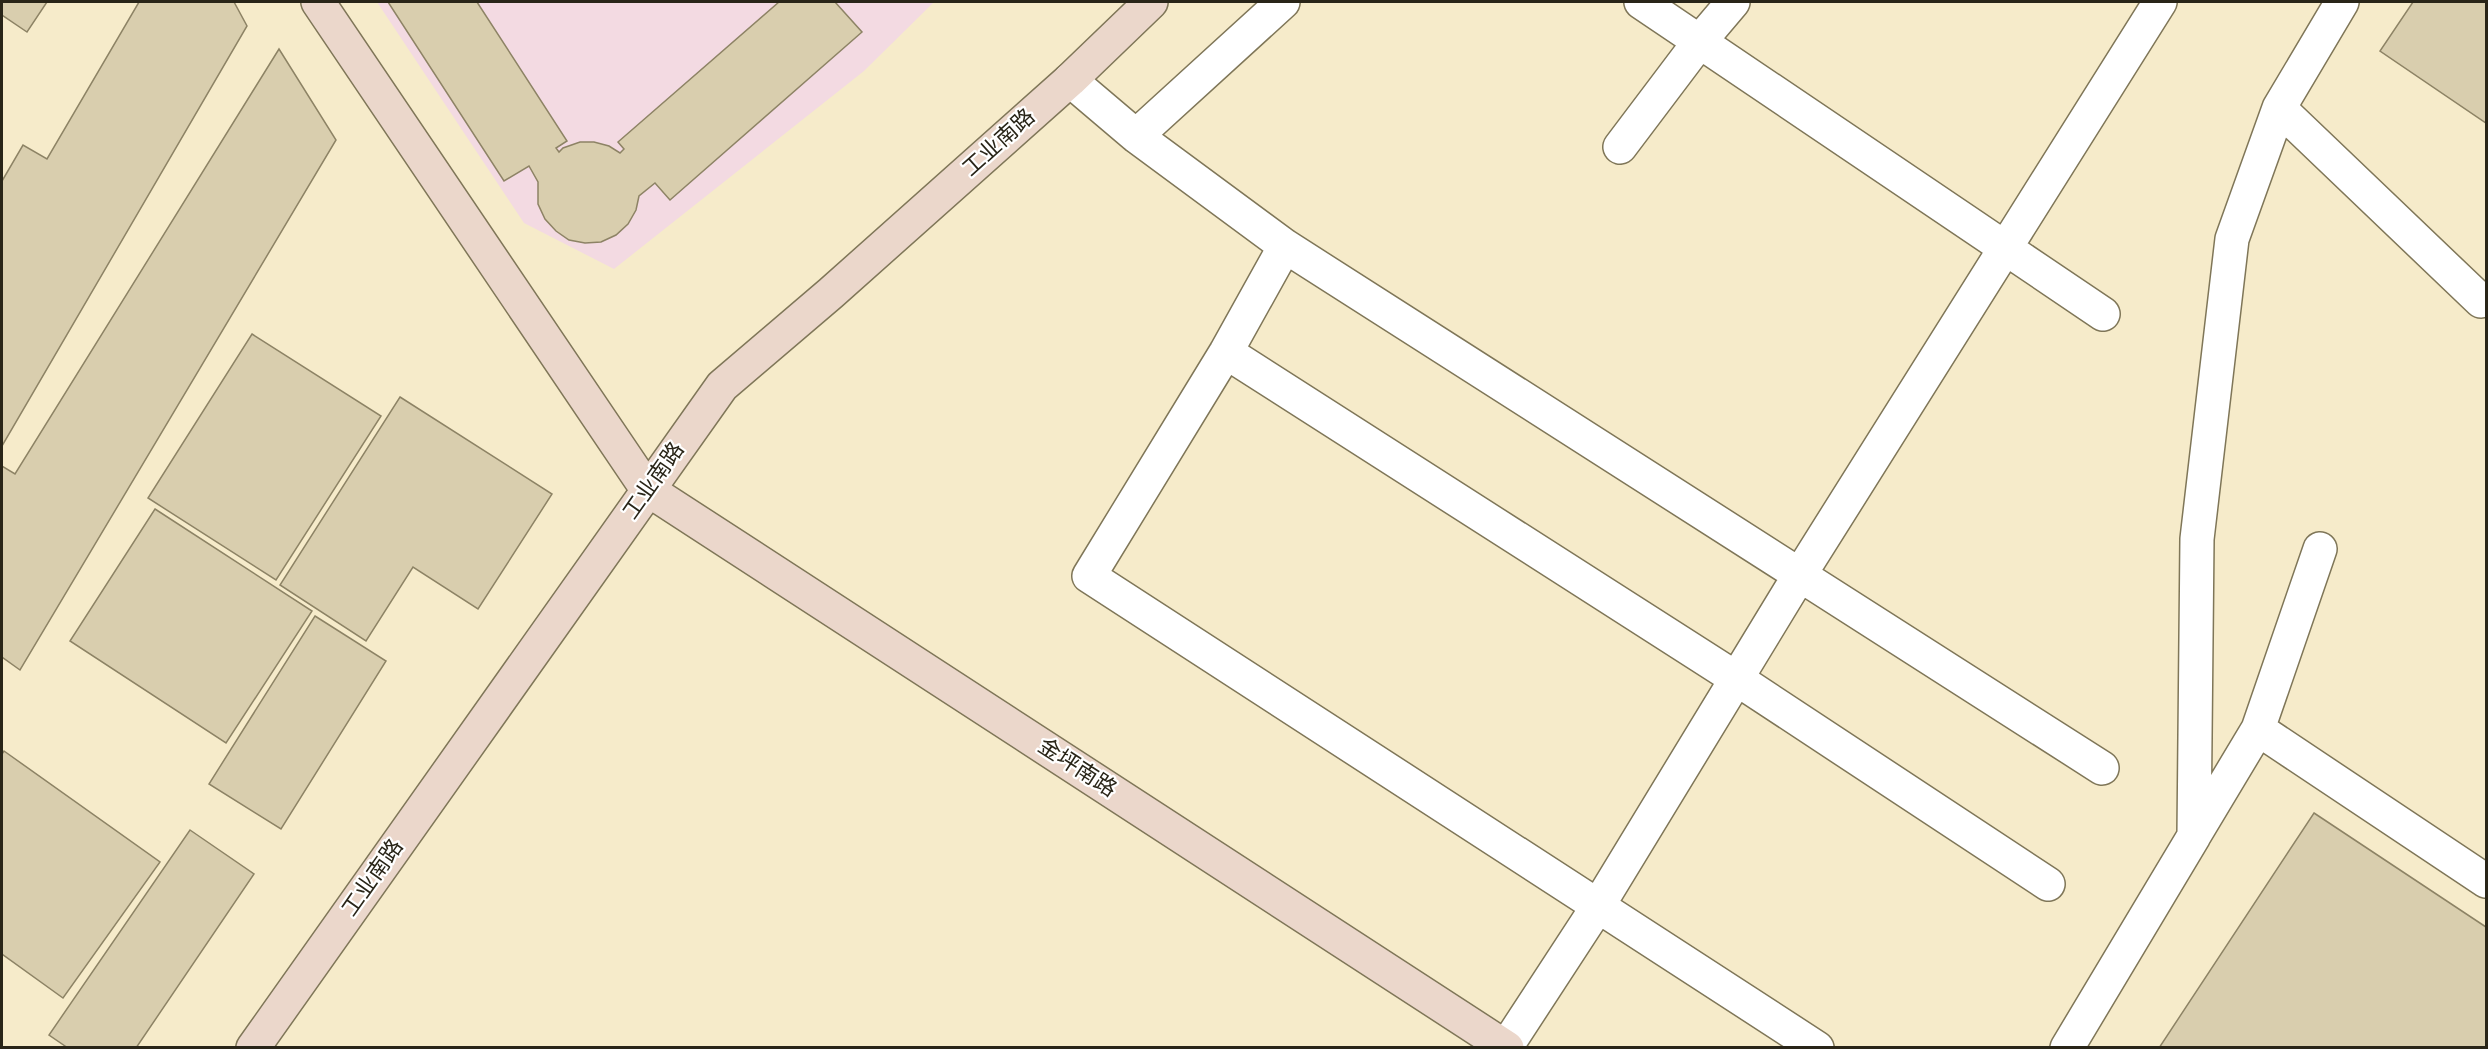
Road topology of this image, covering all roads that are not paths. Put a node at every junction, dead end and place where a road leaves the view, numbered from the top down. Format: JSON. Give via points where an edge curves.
{"nodes":[{"id":1,"x":318,"y":2,"type":"edge"},
{"id":2,"x":1152,"y":2,"type":"edge"},
{"id":3,"x":1283,"y":2,"type":"edge"},
{"id":4,"x":1641,"y":2,"type":"edge"},
{"id":5,"x":1733,"y":2,"type":"edge"},
{"id":6,"x":2160,"y":2,"type":"edge"},
{"id":7,"x":2342,"y":2,"type":"edge"},
{"id":8,"x":1700,"y":41,"type":"junction"},
{"id":9,"x":1070,"y":80,"type":"junction"},
{"id":10,"x":2279,"y":108,"type":"junction"},
{"id":11,"x":1136,"y":136,"type":"junction"},
{"id":12,"x":1620,"y":147,"type":"dead end"},
{"id":13,"x":1285,"y":246,"type":"junction"},
{"id":14,"x":2006,"y":247,"type":"junction"},
{"id":15,"x":2481,"y":302,"type":"dead end"},
{"id":16,"x":2103,"y":314,"type":"dead end"},
{"id":17,"x":1226,"y":352,"type":"junction"},
{"id":18,"x":647,"y":489,"type":"junction"},
{"id":19,"x":2320,"y":549,"type":"dead end"},
{"id":20,"x":1799,"y":576,"type":"junction"},
{"id":21,"x":1737,"y":679,"type":"junction"},
{"id":22,"x":2258,"y":729,"type":"junction"},
{"id":23,"x":2102,"y":768,"type":"dead end"},
{"id":24,"x":2194,"y":836,"type":"junction"},
{"id":25,"x":2487,"y":881,"type":"edge"},
{"id":26,"x":2048,"y":884,"type":"dead end"},
{"id":27,"x":1598,"y":906,"type":"junction"},
{"id":28,"x":253,"y":1047,"type":"edge"},
{"id":29,"x":1506,"y":1047,"type":"edge"},
{"id":30,"x":1817,"y":1047,"type":"edge"},
{"id":31,"x":2067,"y":1047,"type":"edge"}],
"edges":[{"from":1,"to":18,"type":"street"},
{"from":2,"to":9,"type":"street","name":"工业南路"},
{"from":3,"to":11,"type":"street"},
{"from":4,"to":8,"type":"street"},
{"from":5,"to":8,"type":"street"},
{"from":6,"to":14,"type":"street"},
{"from":7,"to":10,"type":"street"},
{"from":8,"to":12,"type":"street"},
{"from":8,"to":14,"type":"street"},
{"from":9,"to":11,"type":"street"},
{"from":9,"to":18,"type":"street","name":"工业南路","via":[[722,386]]},
{"from":10,"to":15,"type":"street"},
{"from":10,"to":24,"type":"street","via":[[2232,238],[2198,538]]},
{"from":11,"to":13,"type":"street"},
{"from":13,"to":17,"type":"street"},
{"from":13,"to":20,"type":"street"},
{"from":14,"to":16,"type":"street"},
{"from":14,"to":20,"type":"street"},
{"from":17,"to":21,"type":"street"},
{"from":17,"to":27,"type":"street","via":[[1089,576]]},
{"from":18,"to":28,"type":"street","name":"工业南路"},
{"from":18,"to":29,"type":"street","name":"金坪南路"},
{"from":19,"to":22,"type":"street"},
{"from":20,"to":21,"type":"street"},
{"from":20,"to":23,"type":"street"},
{"from":21,"to":26,"type":"street"},
{"from":21,"to":27,"type":"street"},
{"from":22,"to":24,"type":"street"},
{"from":22,"to":25,"type":"street"},
{"from":24,"to":31,"type":"street"},
{"from":27,"to":29,"type":"street"},
{"from":27,"to":30,"type":"street"}]}
